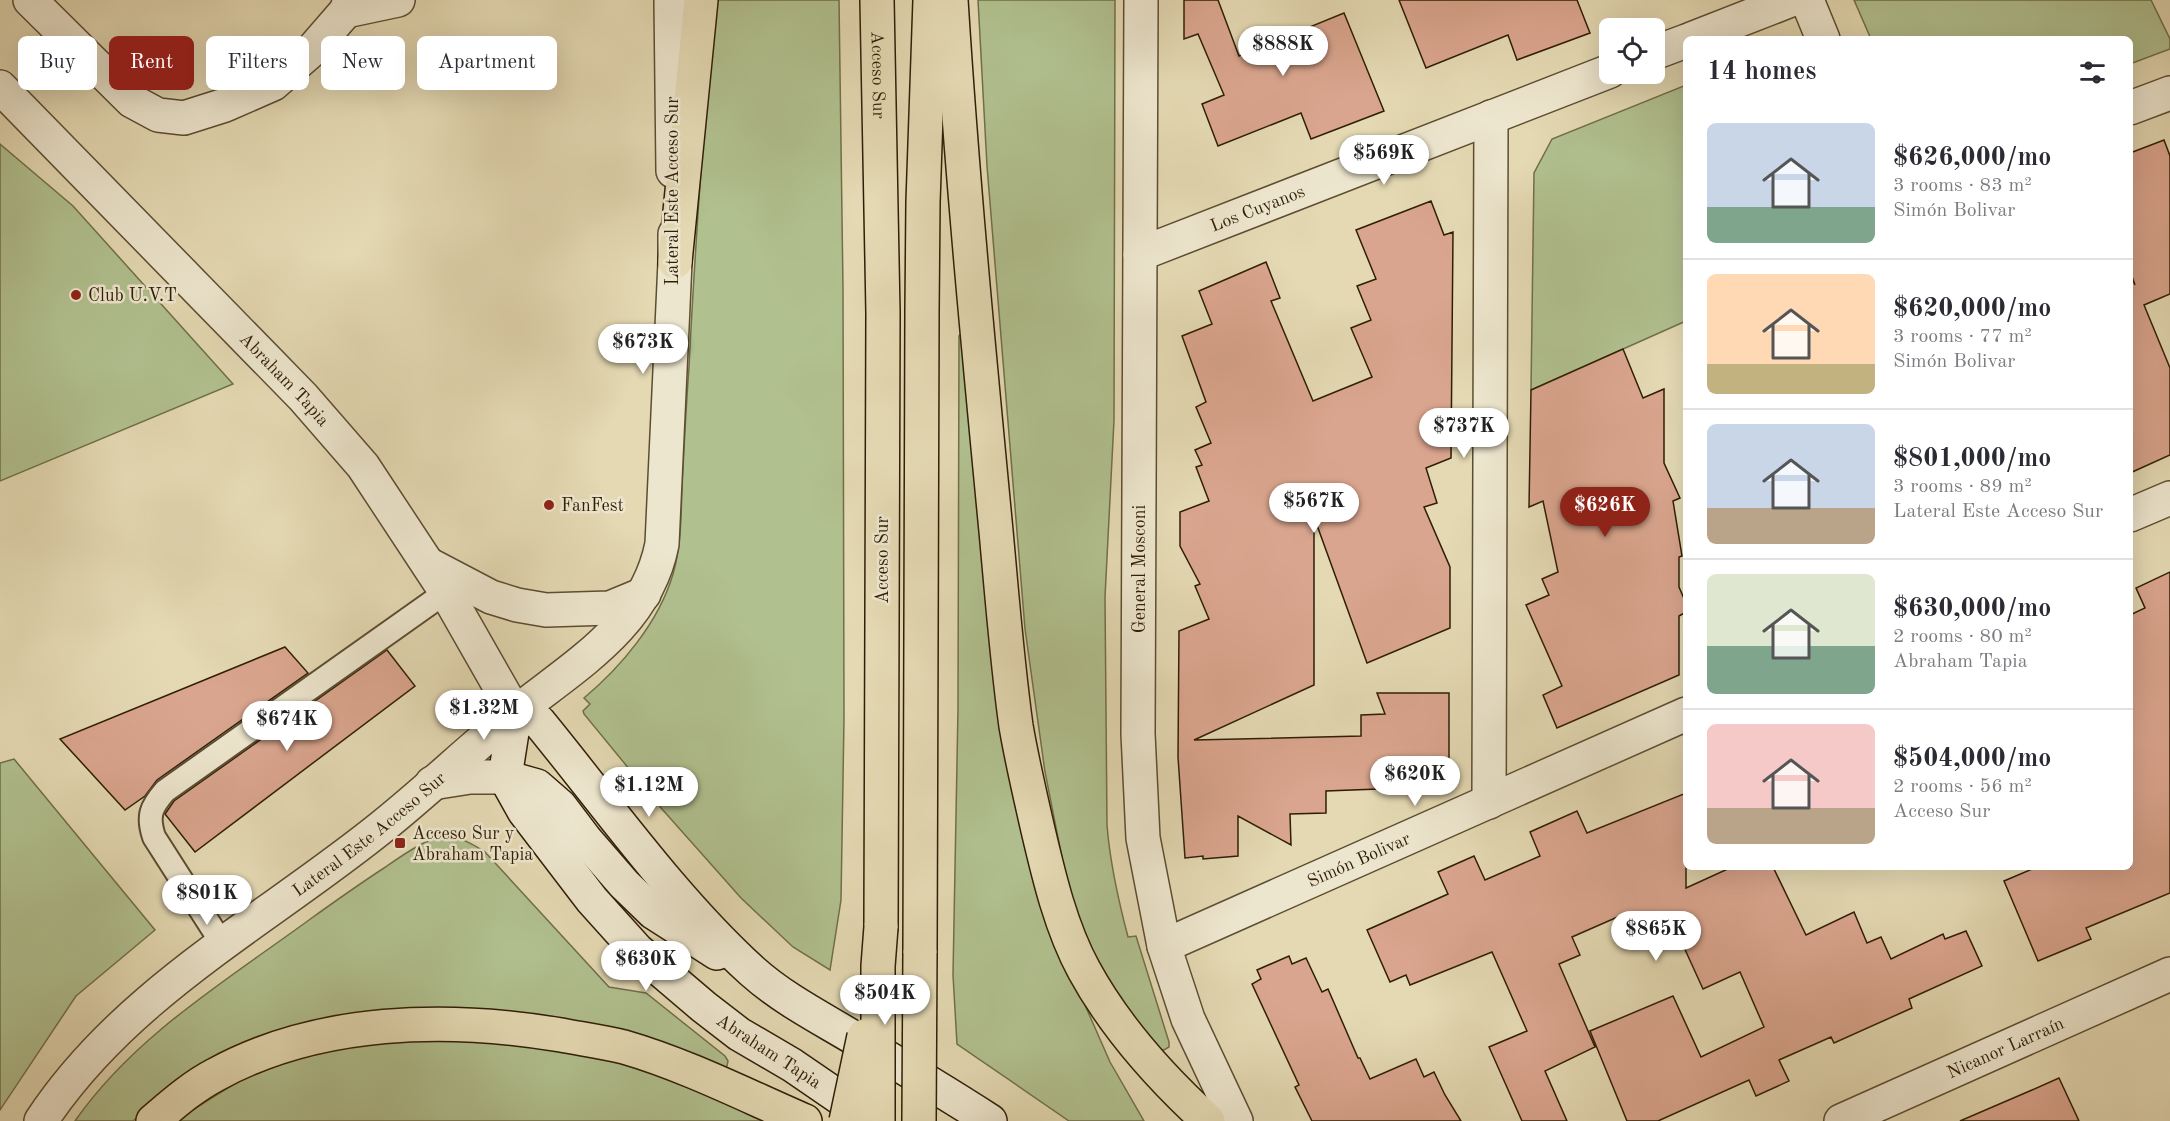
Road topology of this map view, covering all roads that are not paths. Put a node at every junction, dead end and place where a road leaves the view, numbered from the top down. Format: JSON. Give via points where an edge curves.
{"nodes":[{"id":1,"x":30,"y":0,"type":"edge"},
{"id":2,"x":398,"y":0,"type":"edge"},
{"id":3,"x":671,"y":0,"type":"edge"},
{"id":4,"x":701,"y":0,"type":"edge"},
{"id":5,"x":877,"y":0,"type":"edge"},
{"id":6,"x":930,"y":0,"type":"edge"},
{"id":7,"x":951,"y":0,"type":"edge"},
{"id":8,"x":1141,"y":0,"type":"edge"},
{"id":9,"x":1791,"y":0,"type":"edge"},
{"id":10,"x":1807,"y":0,"type":"edge"},
{"id":11,"x":348,"y":5,"type":"edge"},
{"id":12,"x":1699,"y":36,"type":"edge"},
{"id":13,"x":1822,"y":36,"type":"edge"},
{"id":14,"x":1683,"y":42,"type":"edge"},
{"id":15,"x":1665,"y":49,"type":"edge"},
{"id":16,"x":1599,"y":75,"type":"edge"},
{"id":17,"x":0,"y":87,"type":"edge"},
{"id":18,"x":2170,"y":93,"type":"edge"},
{"id":19,"x":2133,"y":107,"type":"edge"},
{"id":20,"x":1491,"y":117,"type":"junction"},
{"id":21,"x":1140,"y":254,"type":"junction"},
{"id":22,"x":675,"y":262,"type":"junction"},
{"id":23,"x":2170,"y":498,"type":"edge"},
{"id":24,"x":2133,"y":514,"type":"edge"},
{"id":25,"x":429,"y":564,"type":"junction"},
{"id":26,"x":447,"y":592,"type":"junction"},
{"id":27,"x":644,"y":594,"type":"junction"},
{"id":28,"x":515,"y":713,"type":"junction"},
{"id":29,"x":1683,"y":715,"type":"edge"},
{"id":30,"x":505,"y":777,"type":"junction"},
{"id":31,"x":432,"y":783,"type":"junction"},
{"id":32,"x":1489,"y":802,"type":"junction"},
{"id":33,"x":224,"y":945,"type":"junction"},
{"id":34,"x":1164,"y":946,"type":"junction"},
{"id":35,"x":878,"y":966,"type":"junction"},
{"id":36,"x":753,"y":972,"type":"junction"},
{"id":37,"x":2170,"y":974,"type":"edge"},
{"id":38,"x":41,"y":1121,"type":"edge"},
{"id":39,"x":153,"y":1121,"type":"edge"},
{"id":40,"x":805,"y":1121,"type":"edge"},
{"id":41,"x":846,"y":1121,"type":"edge"},
{"id":42,"x":873,"y":1121,"type":"edge"},
{"id":43,"x":878,"y":1121,"type":"edge"},
{"id":44,"x":919,"y":1121,"type":"edge"},
{"id":45,"x":990,"y":1121,"type":"edge"},
{"id":46,"x":1208,"y":1121,"type":"edge"},
{"id":47,"x":1236,"y":1121,"type":"edge"},
{"id":48,"x":1841,"y":1121,"type":"edge"}],
"edges":[{"from":1,"to":11,"type":"street","via":[[132,101],[158,114],[184,118],[273,84],[313,49]]},
{"from":2,"to":11,"type":"street"},
{"from":3,"to":22,"type":"street","name":"Lateral Este Acceso Sur"},
{"from":4,"to":22,"type":"highway"},
{"from":5,"to":35,"type":"highway","name":"Acceso Sur","bridge":true,"via":[[883,291]]},
{"from":6,"to":44,"type":"highway","bridge":true,"via":[[922,289]]},
{"from":7,"to":46,"type":"highway","via":[[1003,609],[1016,726],[1044,857],[1084,970],[1132,1042],[1173,1089]]},
{"from":8,"to":21,"type":"street","name":"General Mosconi"},
{"from":9,"to":12,"type":"street"},
{"from":10,"to":13,"type":"street"},
{"from":14,"to":15,"type":"street"},
{"from":16,"to":20,"type":"street","name":"Los Cuyanos"},
{"from":17,"to":25,"type":"street","name":"Abraham Tapia","via":[[303,397],[363,466]]},
{"from":18,"to":19,"type":"street"},
{"from":20,"to":21,"type":"street","name":"Los Cuyanos"},
{"from":20,"to":32,"type":"street"},
{"from":21,"to":34,"type":"street","name":"General Mosconi","via":[[1140,789],[1143,838]]},
{"from":22,"to":27,"type":"street","name":"Lateral Este Acceso Sur","via":[[662,543]]},
{"from":23,"to":24,"type":"street"},
{"from":25,"to":26,"type":"street","name":"Abraham Tapia"},
{"from":25,"to":27,"type":"street","via":[[491,597],[546,610],[610,608]]},
{"from":26,"to":28,"type":"street","name":"Abraham Tapia"},
{"from":26,"to":33,"type":"lane","via":[[165,791],[155,802],[150,825],[154,837]]},
{"from":27,"to":28,"type":"street","name":"Lateral Este Acceso Sur","via":[[632,614],[589,656]]},
{"from":28,"to":30,"type":"street"},
{"from":28,"to":31,"type":"street","name":"Lateral Este Acceso Sur"},
{"from":28,"to":36,"type":"street","via":[[539,722],[669,882]]},
{"from":29,"to":32,"type":"street","name":"Simón Bolivar"},
{"from":30,"to":31,"type":"street"},
{"from":30,"to":36,"type":"street","via":[[537,786],[560,806],[624,884],[653,912],[707,948]]},
{"from":30,"to":42,"type":"street","name":"Abraham Tapia","via":[[524,811],[592,900],[637,950],[739,1034]]},
{"from":31,"to":33,"type":"street","name":"Lateral Este Acceso Sur","via":[[384,826]]},
{"from":32,"to":34,"type":"street","name":"Simón Bolivar"},
{"from":33,"to":38,"type":"street","name":"Lateral Este Acceso Sur","via":[[117,1031],[80,1070]]},
{"from":34,"to":47,"type":"street","name":"General Mosconi","via":[[1188,1019]]},
{"from":35,"to":41,"type":"highway","bridge":true},
{"from":35,"to":43,"type":"highway","name":"Acceso Sur","bridge":true},
{"from":36,"to":45,"type":"street","via":[[797,1004]]},
{"from":37,"to":48,"type":"street","name":"Nicanor Larraín"},
{"from":39,"to":40,"type":"highway","via":[[213,1076],[251,1058],[343,1033],[432,1024],[529,1030],[623,1047]]}]}
